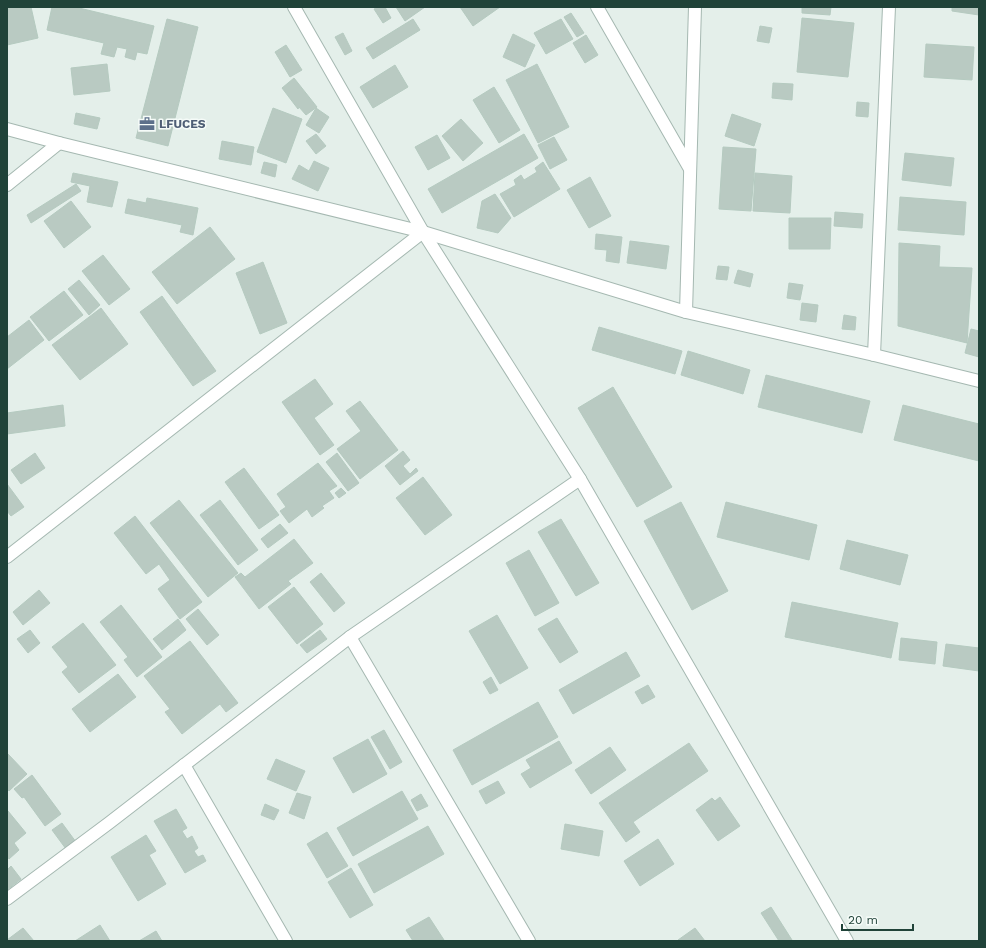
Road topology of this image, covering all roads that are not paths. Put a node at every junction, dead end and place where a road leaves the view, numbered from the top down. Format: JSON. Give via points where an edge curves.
{"nodes":[{"id":1,"x":294,"y":7,"type":"edge"},
{"id":2,"x":597,"y":7,"type":"edge"},
{"id":3,"x":695,"y":7,"type":"edge"},
{"id":4,"x":889,"y":7,"type":"edge"},
{"id":5,"x":7,"y":129,"type":"edge"},
{"id":6,"x":59,"y":143,"type":"junction"},
{"id":7,"x":690,"y":169,"type":"junction"},
{"id":8,"x":7,"y":185,"type":"edge"},
{"id":9,"x":423,"y":232,"type":"junction"},
{"id":10,"x":686,"y":312,"type":"junction"},
{"id":11,"x":874,"y":355,"type":"junction"},
{"id":12,"x":979,"y":381,"type":"edge"},
{"id":13,"x":580,"y":479,"type":"junction"},
{"id":14,"x":7,"y":557,"type":"edge"},
{"id":15,"x":350,"y":637,"type":"junction"},
{"id":16,"x":184,"y":765,"type":"junction"},
{"id":17,"x":7,"y":899,"type":"edge"},
{"id":18,"x":286,"y":941,"type":"edge"},
{"id":19,"x":529,"y":941,"type":"edge"},
{"id":20,"x":847,"y":941,"type":"edge"}],
"edges":[{"from":1,"to":9,"type":"street"},
{"from":2,"to":7,"type":"street"},
{"from":3,"to":7,"type":"street"},
{"from":4,"to":11,"type":"street"},
{"from":5,"to":6,"type":"street"},
{"from":6,"to":8,"type":"street"},
{"from":6,"to":9,"type":"street"},
{"from":7,"to":10,"type":"street"},
{"from":9,"to":10,"type":"street"},
{"from":9,"to":13,"type":"street"},
{"from":9,"to":14,"type":"street"},
{"from":10,"to":11,"type":"street"},
{"from":11,"to":12,"type":"street"},
{"from":13,"to":15,"type":"street"},
{"from":13,"to":20,"type":"street"},
{"from":15,"to":16,"type":"street"},
{"from":15,"to":19,"type":"street"},
{"from":16,"to":17,"type":"street"},
{"from":16,"to":18,"type":"street"}]}
